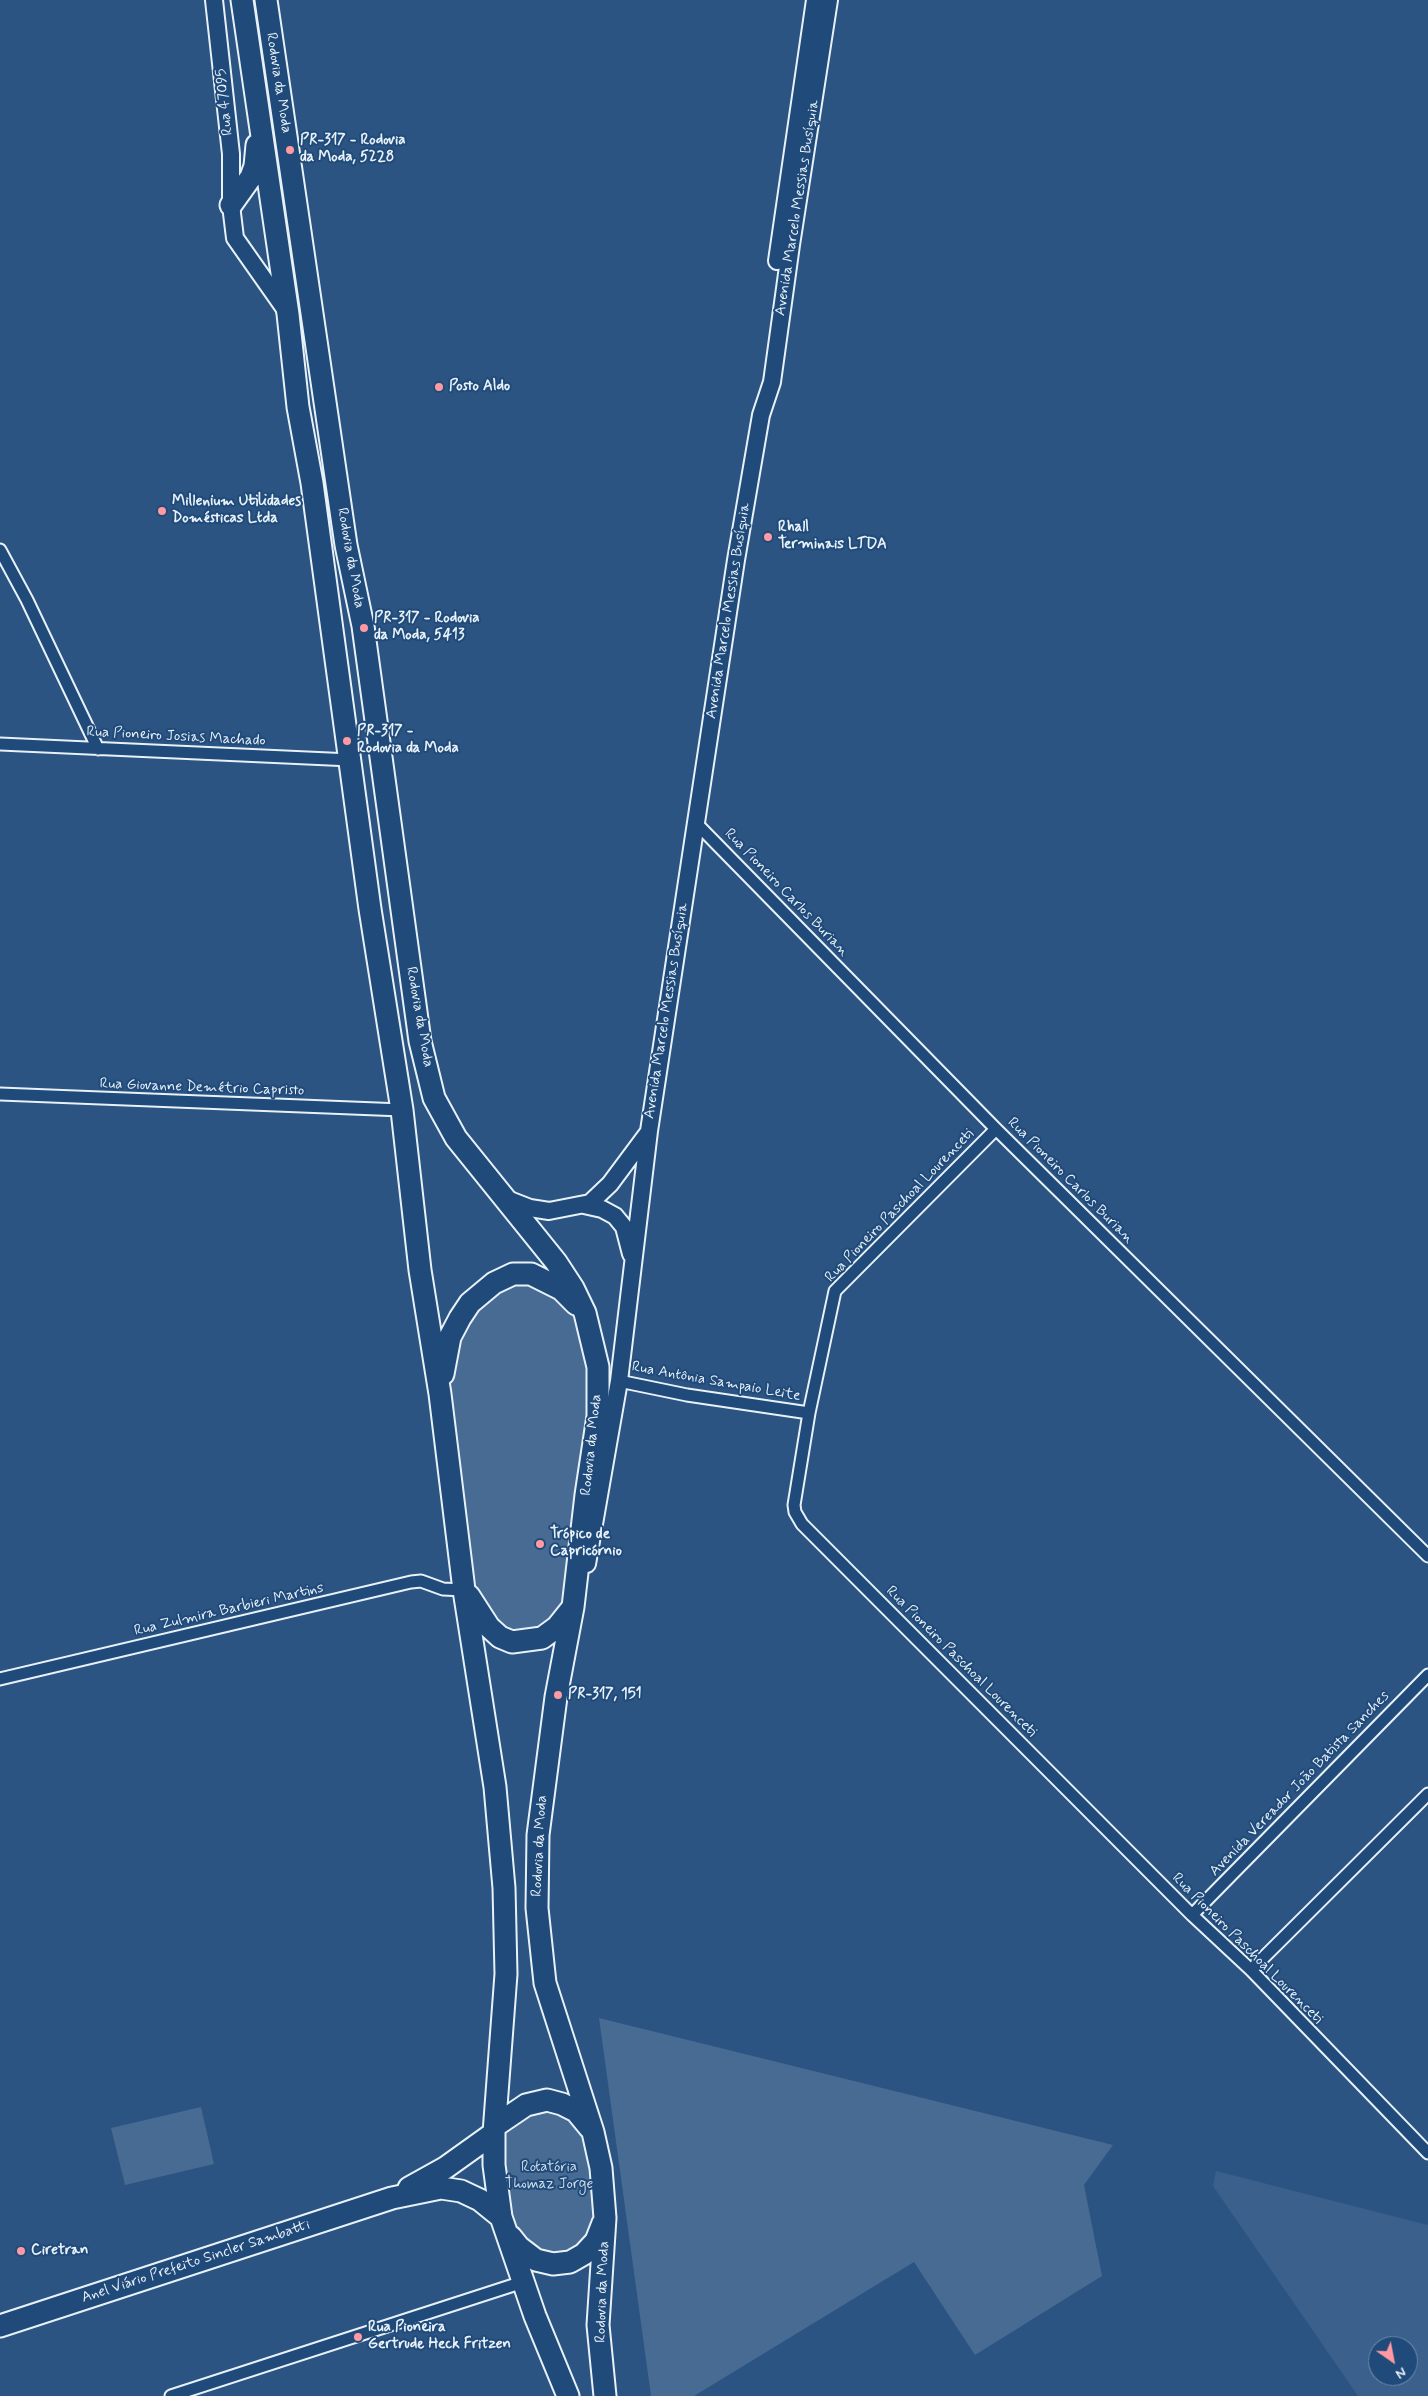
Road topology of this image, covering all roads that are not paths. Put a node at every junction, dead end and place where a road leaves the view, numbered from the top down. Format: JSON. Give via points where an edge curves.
{"nodes":[{"id":1,"x":214,"y":0,"type":"edge"},
{"id":2,"x":242,"y":0,"type":"edge"},
{"id":3,"x":266,"y":0,"type":"edge"},
{"id":4,"x":815,"y":0,"type":"edge"},
{"id":5,"x":829,"y":0,"type":"edge"},
{"id":6,"x":260,"y":122,"type":"junction"},
{"id":7,"x":231,"y":205,"type":"junction"},
{"id":8,"x":785,"y":245,"type":"junction"},
{"id":9,"x":288,"y":314,"type":"junction"},
{"id":10,"x":0,"y":550,"type":"edge"},
{"id":11,"x":0,"y":744,"type":"edge"},
{"id":12,"x":98,"y":749,"type":"junction"},
{"id":13,"x":351,"y":760,"type":"junction"},
{"id":14,"x":696,"y":823,"type":"junction"},
{"id":15,"x":0,"y":1094,"type":"edge"},
{"id":16,"x":402,"y":1110,"type":"junction"},
{"id":17,"x":996,"y":1129,"type":"junction"},
{"id":18,"x":649,"y":1132,"type":"junction"},
{"id":19,"x":507,"y":1199,"type":"junction"},
{"id":20,"x":584,"y":1205,"type":"junction"},
{"id":21,"x":633,"y":1264,"type":"junction"},
{"id":22,"x":585,"y":1313,"type":"junction"},
{"id":23,"x":618,"y":1381,"type":"junction"},
{"id":24,"x":440,"y":1394,"type":"junction"},
{"id":25,"x":809,"y":1413,"type":"junction"},
{"id":26,"x":1428,"y":1556,"type":"edge"},
{"id":27,"x":464,"y":1590,"type":"junction"},
{"id":28,"x":573,"y":1607,"type":"junction"},
{"id":29,"x":1428,"y":1675,"type":"edge"},
{"id":30,"x":0,"y":1679,"type":"edge"},
{"id":31,"x":1428,"y":1794,"type":"edge"},
{"id":32,"x":1192,"y":1915,"type":"junction"},
{"id":33,"x":1251,"y":1970,"type":"junction"},
{"id":34,"x":494,"y":2130,"type":"junction"},
{"id":35,"x":593,"y":2132,"type":"junction"},
{"id":36,"x":1428,"y":2153,"type":"edge"},
{"id":37,"x":392,"y":2198,"type":"junction"},
{"id":38,"x":606,"y":2218,"type":"junction"},
{"id":39,"x":504,"y":2224,"type":"junction"},
{"id":40,"x":524,"y":2282,"type":"junction"},
{"id":41,"x":0,"y":2326,"type":"edge"},
{"id":42,"x":171,"y":2396,"type":"edge"},
{"id":43,"x":568,"y":2396,"type":"edge"},
{"id":44,"x":604,"y":2396,"type":"edge"}],
"edges":[{"from":1,"to":7,"type":"street","name":"Rua 47095","via":[[231,154]]},
{"from":2,"to":6,"type":"highway","name":"Rodovia da Moda"},
{"from":3,"to":19,"type":"highway","name":"Rodovia da Moda","via":[[346,545],[363,626],[420,1041],[434,1098],[456,1138]]},
{"from":4,"to":8,"type":"street","name":"Avenida Marcelo Messias Busíquia"},
{"from":5,"to":8,"type":"street","name":"Avenida Marcelo Messias Busíquia"},
{"from":6,"to":7,"type":"highway","via":[[255,166]]},
{"from":6,"to":9,"type":"highway","name":"Rodovia da Moda"},
{"from":7,"to":9,"type":"street","name":"Rua 47095","via":[[235,238]]},
{"from":8,"to":14,"type":"street","name":"Avenida Marcelo Messias Busíquia","via":[[760,382],[762,415],[736,560]]},
{"from":9,"to":13,"type":"highway","name":"Rodovia da Moda","via":[[298,407],[312,483]]},
{"from":10,"to":12,"type":"street"},
{"from":11,"to":12,"type":"street","name":"Rua Pioneiro Josias Machado"},
{"from":12,"to":13,"type":"street","name":"Rua Pioneiro Josias Machado"},
{"from":13,"to":16,"type":"highway","name":"Rodovia da Moda","via":[[370,909]]},
{"from":14,"to":17,"type":"street","name":"Rua Pioneiro Carlos Burian"},
{"from":14,"to":18,"type":"street","name":"Avenida Marcelo Messias Busíquia"},
{"from":15,"to":16,"type":"street","name":"Rua Giovanne Demétrio Capristo"},
{"from":16,"to":24,"type":"highway","name":"Rodovia da Moda","via":[[420,1270]]},
{"from":17,"to":25,"type":"street","name":"Rua Pioneiro Paschoal Lourenceti","via":[[835,1291]]},
{"from":17,"to":26,"type":"street","name":"Rua Pioneiro Carlos Burian"},
{"from":18,"to":20,"type":"street","via":[[610,1184]]},
{"from":18,"to":21,"type":"street","name":"Avenida Marcelo Messias Busíquia"},
{"from":19,"to":20,"type":"street","via":[[549,1211]]},
{"from":19,"to":22,"type":"highway","name":"Rodovia da Moda","via":[[556,1262]]},
{"from":20,"to":21,"type":"street","via":[[602,1209],[624,1226]]},
{"from":21,"to":23,"type":"street","name":"Avenida Marcelo Messias Busíquia"},
{"from":22,"to":24,"type":"highway","via":[[561,1289],[531,1274],[513,1274],[494,1282],[470,1303],[450,1337]]},
{"from":22,"to":28,"type":"highway","name":"Rodovia da Moda","via":[[598,1367],[598,1416]]},
{"from":23,"to":25,"type":"street","name":"Rua Antônia Sampaio Leite"},
{"from":23,"to":28,"type":"street","name":"Avenida Marcelo Messias Busíquia","via":[[589,1556]]},
{"from":24,"to":27,"type":"highway","name":"Rodovia da Moda"},
{"from":25,"to":32,"type":"street","name":"Rua Pioneiro Paschoal Lourenceti","via":[[794,1505],[802,1524]]},
{"from":27,"to":28,"type":"highway","via":[[489,1627],[500,1638],[512,1642],[542,1638]]},
{"from":27,"to":30,"type":"street","name":"Rua Zulmira Barbieri Martins","via":[[411,1582]]},
{"from":27,"to":34,"type":"highway","name":"Rodovia da Moda","via":[[495,1787],[504,1888],[506,1974]]},
{"from":28,"to":35,"type":"highway","name":"Rodovia da Moda","via":[[545,1769],[538,1835],[537,1908],[545,1983]]},
{"from":29,"to":32,"type":"street","name":"Avenida Vereador João Batista Sanches"},
{"from":31,"to":33,"type":"street"},
{"from":32,"to":33,"type":"street","name":"Rua Pioneiro Paschoal Lourenceti"},
{"from":33,"to":36,"type":"street","name":"Rua Pioneiro Paschoal Lourenceti"},
{"from":34,"to":35,"type":"highway","via":[[526,2105],[547,2100],[576,2111]]},
{"from":34,"to":37,"type":"highway","name":"Anel Viário Prefeito Sincler Sambatti","via":[[445,2168]]},
{"from":34,"to":39,"type":"highway","via":[[494,2165]]},
{"from":35,"to":38,"type":"highway","via":[[601,2168]]},
{"from":37,"to":39,"type":"highway","name":"Anel Viário Prefeito Sincler Sambatti","via":[[441,2188],[461,2191],[480,2200]]},
{"from":37,"to":41,"type":"highway","name":"Anel Viário Prefeito Sincler Sambatti"},
{"from":38,"to":39,"type":"highway","via":[[596,2241],[584,2254],[570,2262],[553,2264],[536,2260],[519,2247]]},
{"from":38,"to":44,"type":"highway","name":"Rodovia da Moda","via":[[598,2325]]},
{"from":39,"to":40,"type":"highway"},
{"from":40,"to":42,"type":"street"},
{"from":40,"to":43,"type":"highway"}]}
